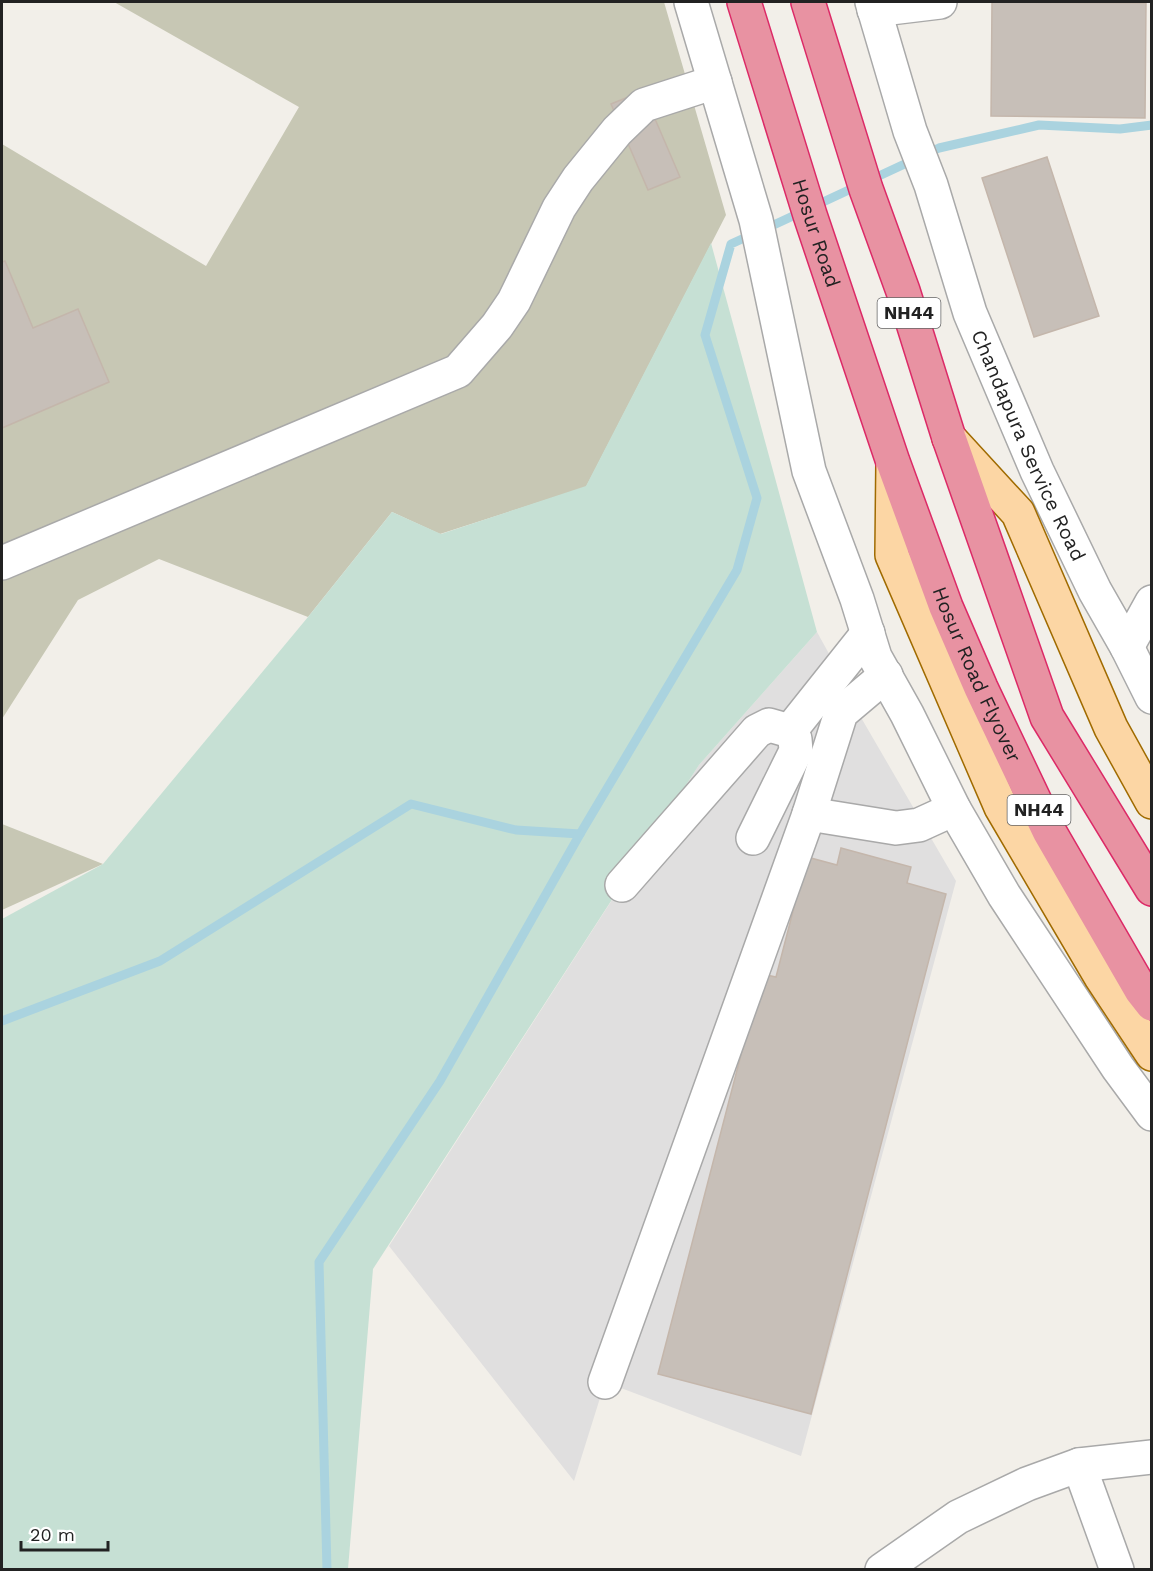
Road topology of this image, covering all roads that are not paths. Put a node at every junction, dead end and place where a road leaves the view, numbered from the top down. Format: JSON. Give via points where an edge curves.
{"nodes":[{"id":1,"x":691,"y":2,"type":"edge"},
{"id":2,"x":744,"y":2,"type":"edge"},
{"id":3,"x":808,"y":2,"type":"edge"},
{"id":4,"x":940,"y":2,"type":"edge"},
{"id":5,"x":873,"y":6,"type":"edge"},
{"id":6,"x":715,"y":82,"type":"junction"},
{"id":7,"x":948,"y":438,"type":"junction"},
{"id":8,"x":893,"y":462,"type":"junction"},
{"id":9,"x":2,"y":563,"type":"edge"},
{"id":10,"x":1152,"y":602,"type":"edge"},
{"id":11,"x":868,"y":633,"type":"junction"},
{"id":12,"x":1127,"y":647,"type":"junction"},
{"id":13,"x":886,"y":675,"type":"junction"},
{"id":14,"x":1152,"y":697,"type":"edge"},
{"id":15,"x":790,"y":731,"type":"junction"},
{"id":16,"x":1152,"y":802,"type":"edge"},
{"id":17,"x":954,"y":808,"type":"junction"},
{"id":18,"x":808,"y":814,"type":"junction"},
{"id":19,"x":753,"y":838,"type":"dead end"},
{"id":20,"x":622,"y":885,"type":"dead end"},
{"id":21,"x":1152,"y":889,"type":"edge"},
{"id":22,"x":1152,"y":1004,"type":"edge"},
{"id":23,"x":1152,"y":1054,"type":"edge"},
{"id":24,"x":1152,"y":1114,"type":"edge"},
{"id":25,"x":605,"y":1382,"type":"dead end"},
{"id":26,"x":1152,"y":1457,"type":"edge"},
{"id":27,"x":1079,"y":1465,"type":"junction"},
{"id":28,"x":882,"y":1569,"type":"edge"},
{"id":29,"x":1118,"y":1569,"type":"edge"}],
"edges":[{"from":1,"to":6,"type":"street"},
{"from":2,"to":8,"type":"highway","name":"Hosur Road","number":"NH44"},
{"from":3,"to":7,"type":"highway","number":"NH44"},
{"from":4,"to":5,"type":"street"},
{"from":5,"to":12,"type":"street","name":"Chandapura Service Road","via":[[970,314],[1037,471]]},
{"from":6,"to":9,"type":"street","via":[[644,105],[616,131],[560,208],[514,301],[458,371]]},
{"from":6,"to":11,"type":"street","via":[[748,192],[809,471]]},
{"from":7,"to":16,"type":"main road","via":[[1018,513],[1111,728]]},
{"from":7,"to":21,"type":"highway","number":"NH44","via":[[1047,717]]},
{"from":8,"to":22,"type":"highway","name":"Hosur Road Flyover","number":"NH44","via":[[946,607],[1049,831]]},
{"from":8,"to":23,"type":"main road","via":[[892,555],[997,796],[1101,977]]},
{"from":10,"to":12,"type":"street"},
{"from":11,"to":13,"type":"street","via":[[875,657]]},
{"from":11,"to":15,"type":"street"},
{"from":12,"to":14,"type":"street","name":"Chandapura Service Road"},
{"from":13,"to":17,"type":"street"},
{"from":13,"to":18,"type":"street","via":[[841,714]]},
{"from":15,"to":19,"type":"street","via":[[796,751]]},
{"from":15,"to":20,"type":"street","via":[[769,725],[757,731]]},
{"from":17,"to":18,"type":"street","via":[[919,825],[896,828]]},
{"from":17,"to":24,"type":"street","via":[[1010,904]]},
{"from":18,"to":25,"type":"street"},
{"from":26,"to":27,"type":"street"},
{"from":27,"to":28,"type":"street","via":[[958,1516]]},
{"from":27,"to":29,"type":"street"}]}
